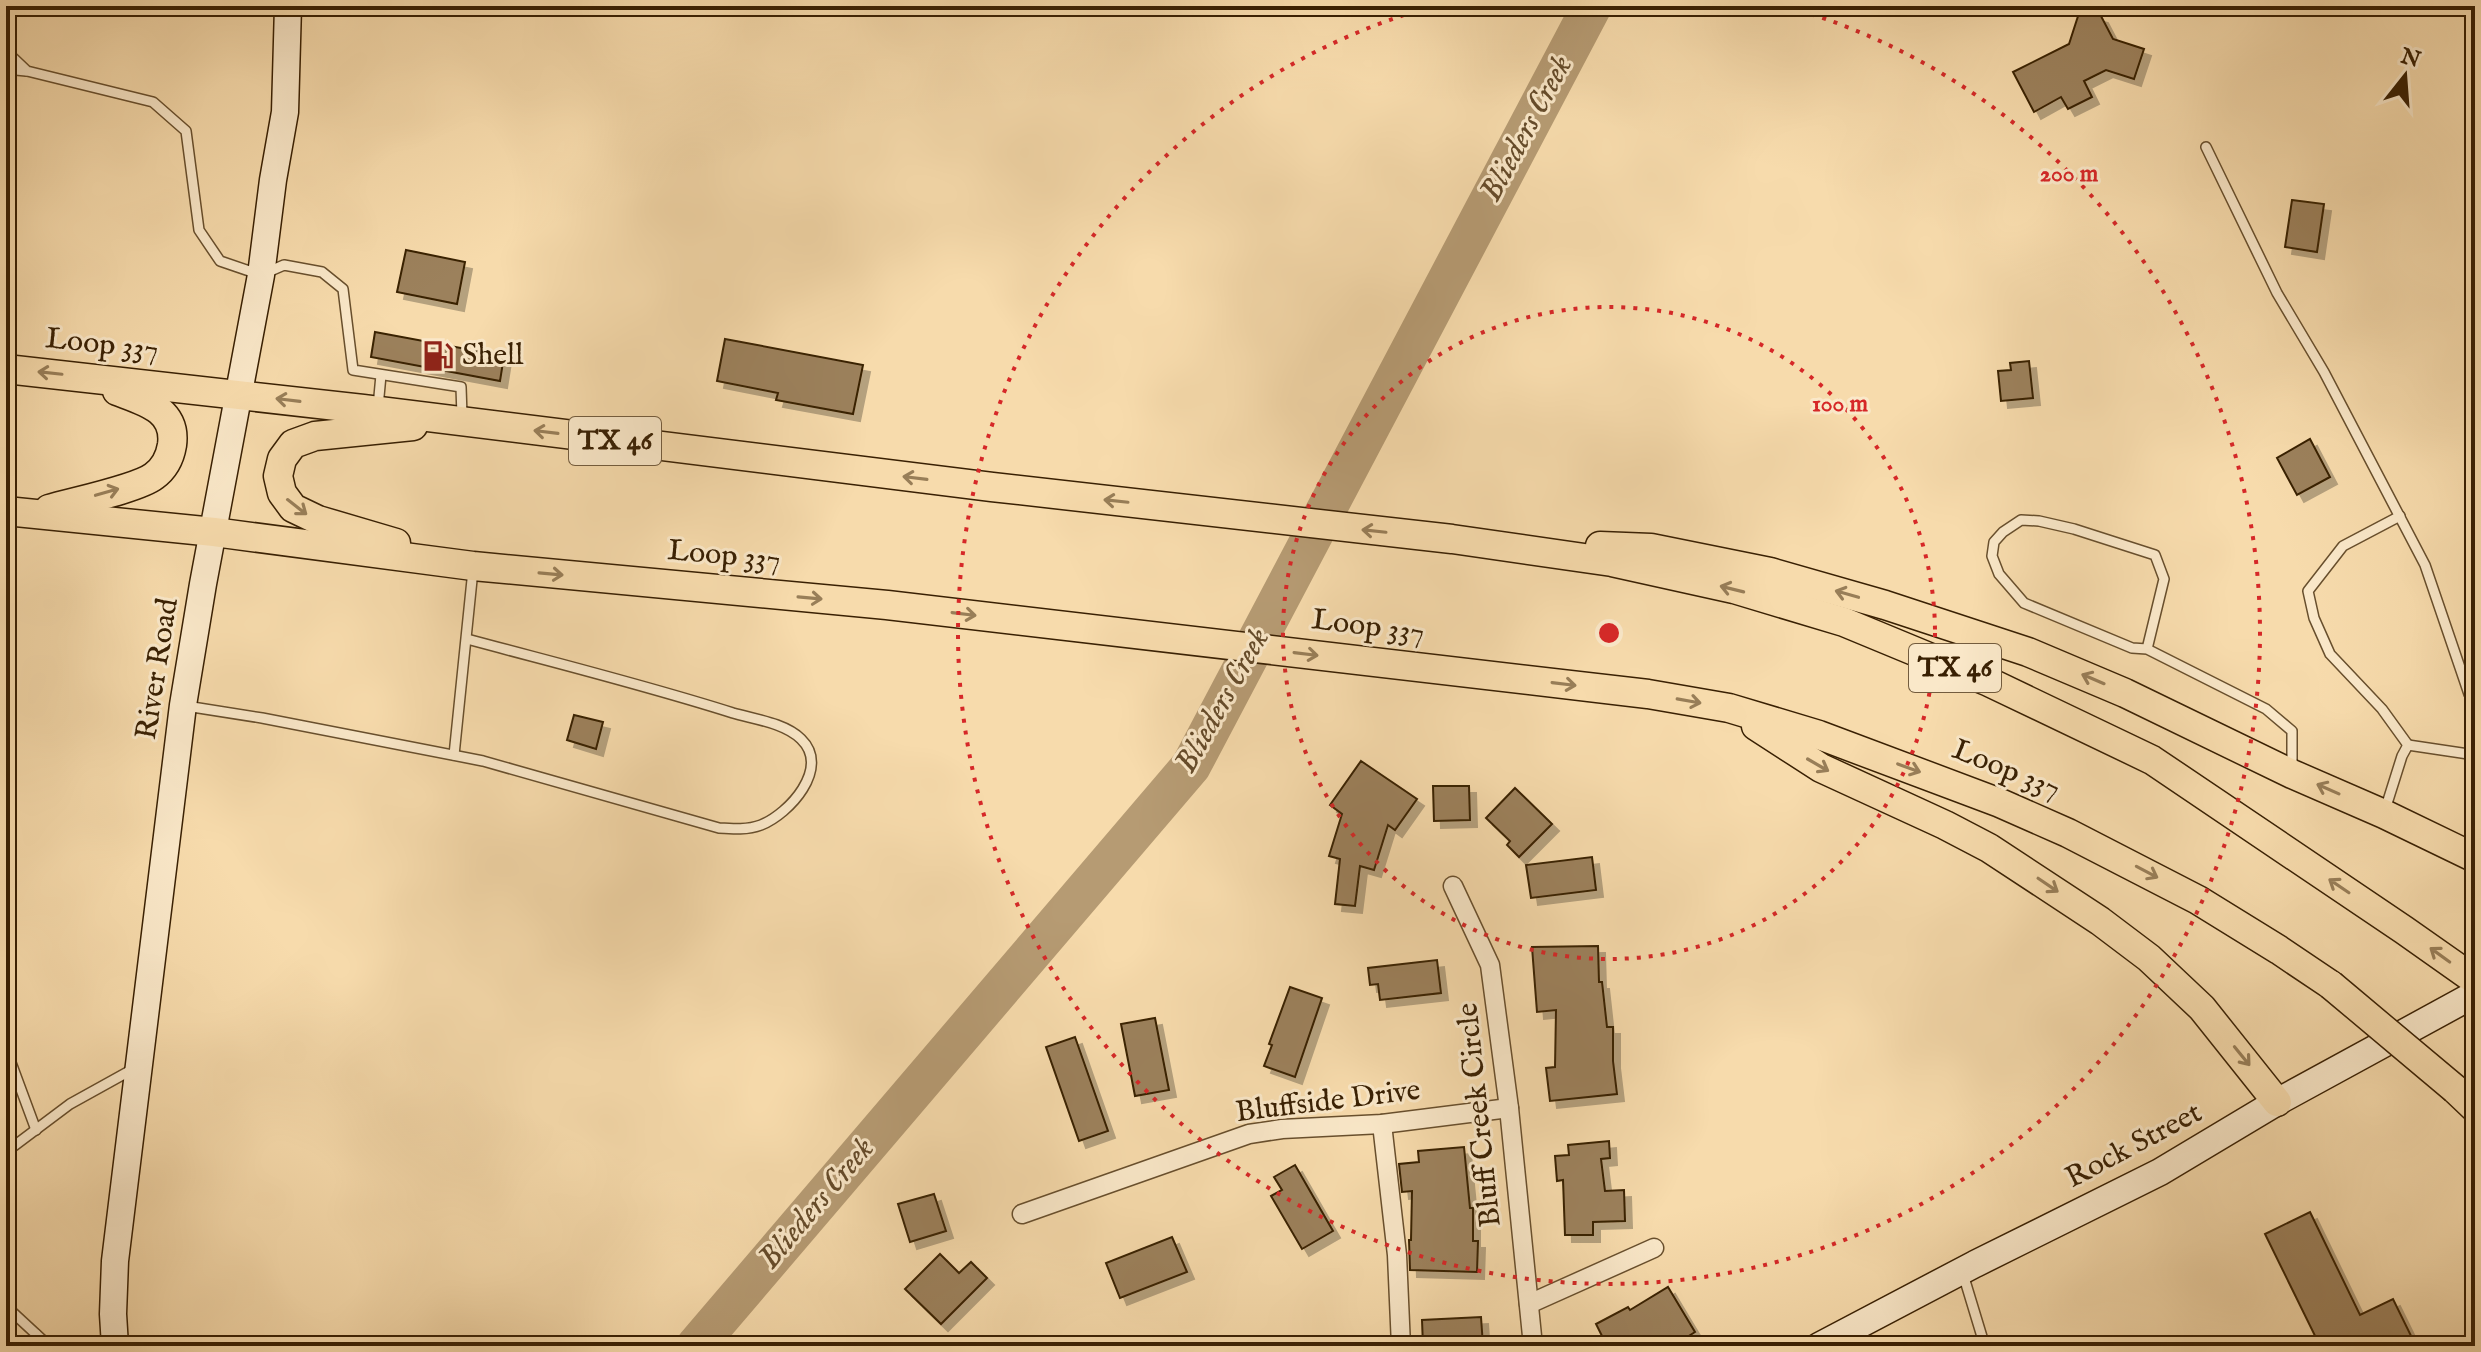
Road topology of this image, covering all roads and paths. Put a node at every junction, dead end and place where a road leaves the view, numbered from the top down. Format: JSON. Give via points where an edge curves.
{"nodes":[{"id":1,"x":288,"y":6,"type":"edge"},
{"id":2,"x":6,"y":51,"type":"edge"},
{"id":3,"x":6,"y":69,"type":"edge"},
{"id":4,"x":29,"y":71,"type":"junction"},
{"id":5,"x":2206,"y":147,"type":"dead end"},
{"id":6,"x":261,"y":275,"type":"junction"},
{"id":7,"x":6,"y":369,"type":"edge"},
{"id":8,"x":381,"y":375,"type":"junction"},
{"id":9,"x":83,"y":377,"type":"junction"},
{"id":10,"x":238,"y":394,"type":"junction"},
{"id":11,"x":378,"y":411,"type":"junction"},
{"id":12,"x":463,"y":421,"type":"junction"},
{"id":13,"x":19,"y":512,"type":"edge"},
{"id":14,"x":2400,"y":516,"type":"junction"},
{"id":15,"x":214,"y":532,"type":"junction"},
{"id":16,"x":1452,"y":539,"type":"junction"},
{"id":17,"x":473,"y":566,"type":"junction"},
{"id":18,"x":467,"y":639,"type":"junction"},
{"id":19,"x":2147,"y":649,"type":"junction"},
{"id":20,"x":2475,"y":703,"type":"edge"},
{"id":21,"x":183,"y":705,"type":"junction"},
{"id":22,"x":1729,"y":708,"type":"junction"},
{"id":23,"x":2408,"y":745,"type":"junction"},
{"id":24,"x":454,"y":755,"type":"junction"},
{"id":25,"x":2475,"y":755,"type":"edge"},
{"id":26,"x":2292,"y":774,"type":"junction"},
{"id":27,"x":2384,"y":814,"type":"junction"},
{"id":28,"x":2475,"y":858,"type":"edge"},
{"id":29,"x":1453,"y":886,"type":"dead end"},
{"id":30,"x":2475,"y":980,"type":"edge"},
{"id":31,"x":2475,"y":994,"type":"edge"},
{"id":32,"x":6,"y":1049,"type":"edge"},
{"id":33,"x":138,"y":1066,"type":"junction"},
{"id":34,"x":2277,"y":1102,"type":"junction"},
{"id":35,"x":1509,"y":1108,"type":"junction"},
{"id":36,"x":2475,"y":1108,"type":"edge"},
{"id":37,"x":1382,"y":1124,"type":"junction"},
{"id":38,"x":36,"y":1130,"type":"junction"},
{"id":39,"x":6,"y":1152,"type":"edge"},
{"id":40,"x":1022,"y":1214,"type":"dead end"},
{"id":41,"x":1654,"y":1248,"type":"dead end"},
{"id":42,"x":1962,"y":1271,"type":"junction"},
{"id":43,"x":6,"y":1303,"type":"edge"},
{"id":44,"x":1529,"y":1304,"type":"junction"},
{"id":45,"x":36,"y":1334,"type":"junction"},
{"id":46,"x":33,"y":1346,"type":"edge"},
{"id":47,"x":49,"y":1346,"type":"edge"},
{"id":48,"x":115,"y":1346,"type":"edge"},
{"id":49,"x":1401,"y":1346,"type":"edge"},
{"id":50,"x":1533,"y":1346,"type":"edge"},
{"id":51,"x":1819,"y":1346,"type":"edge"},
{"id":52,"x":1987,"y":1346,"type":"edge"}],
"edges":[{"from":1,"to":6,"type":"street","name":"River Road","via":[[285,112]]},
{"from":2,"to":4,"type":"lane"},
{"from":3,"to":4,"type":"lane"},
{"from":4,"to":6,"type":"lane","via":[[153,102],[186,131],[199,230],[220,261]]},
{"from":5,"to":14,"type":"lane","via":[[2277,293]]},
{"from":6,"to":8,"type":"lane","via":[[284,265],[322,272],[343,289],[353,370]]},
{"from":6,"to":10,"type":"street","name":"River Road"},
{"from":9,"to":7,"type":"main road","name":"Loop 337","number":"TX 46","one_way":true},
{"from":8,"to":11,"type":"lane"},
{"from":8,"to":12,"type":"lane","via":[[461,387]]},
{"from":9,"to":10,"type":"main road","name":"Loop 337","number":"TX 46"},
{"from":13,"to":9,"type":"main road","one_way":true,"via":[[152,477],[170,454],[168,418],[155,406]]},
{"from":11,"to":10,"type":"main road","name":"Loop 337","number":"TX 46","one_way":true},
{"from":10,"to":15,"type":"street","name":"River Road"},
{"from":11,"to":12,"type":"main road","name":"Loop 337","number":"TX 46"},
{"from":16,"to":12,"type":"main road","name":"Loop 337","number":"TX 46","one_way":true},
{"from":12,"to":17,"type":"main road","one_way":true,"via":[[315,436],[293,444],[278,476],[293,508],[318,520]]},
{"from":13,"to":15,"type":"main road","name":"Loop 337"},
{"from":14,"to":20,"type":"lane","via":[[2425,565]]},
{"from":14,"to":23,"type":"lane","via":[[2343,546],[2308,591],[2330,654]]},
{"from":15,"to":17,"type":"main road","name":"Loop 337"},
{"from":15,"to":21,"type":"street","name":"River Road"},
{"from":26,"to":16,"type":"main road","one_way":true,"via":[[2028,652],[1799,580],[1651,548]]},
{"from":30,"to":16,"type":"main road","name":"Loop 337","number":"TX 46","one_way":true,"via":[[2152,760],[1989,682],[1844,622],[1734,589],[1612,562]]},
{"from":17,"to":18,"type":"lane"},
{"from":17,"to":22,"type":"main road","name":"Loop 337","one_way":true,"via":[[887,605],[1648,694]]},
{"from":18,"to":24,"type":"lane"},
{"from":18,"to":24,"type":"lane","via":[[783,728],[801,738],[811,765],[794,803],[777,818],[737,829]]},
{"from":19,"to":19,"type":"lane","via":[[2164,579],[2155,555],[2039,521],[2021,520],[1994,542],[1992,556],[1999,574],[2024,603],[2132,648]]},
{"from":19,"to":26,"type":"lane","via":[[2266,709],[2292,731]]},
{"from":21,"to":24,"type":"lane"},
{"from":21,"to":33,"type":"street","name":"River Road"},
{"from":22,"to":34,"type":"main road","one_way":true,"via":[[1821,768],[1989,848],[2100,921],[2202,1008]]},
{"from":22,"to":36,"type":"main road","name":"Loop 337","one_way":true,"bridge":true,"via":[[1833,740],[2000,803],[2198,900],[2331,985]]},
{"from":23,"to":25,"type":"lane"},
{"from":23,"to":27,"type":"lane"},
{"from":27,"to":26,"type":"main road","one_way":true},
{"from":27,"to":28,"type":"main road"},
{"from":29,"to":35,"type":"street","name":"Bluff Creek Circle","via":[[1490,965]]},
{"from":31,"to":34,"type":"street","name":"Rock Street"},
{"from":32,"to":38,"type":"lane"},
{"from":33,"to":38,"type":"lane"},
{"from":33,"to":48,"type":"street","name":"River Road","via":[[115,1261]]},
{"from":34,"to":42,"type":"street","name":"Rock Street","via":[[2160,1172]]},
{"from":35,"to":37,"type":"street","name":"Bluffside Drive"},
{"from":35,"to":44,"type":"street","name":"Bluff Creek Circle"},
{"from":37,"to":40,"type":"street","name":"Bluffside Drive","via":[[1249,1134]]},
{"from":37,"to":49,"type":"street"},
{"from":38,"to":39,"type":"lane"},
{"from":41,"to":44,"type":"street"},
{"from":42,"to":51,"type":"street","name":"Rock Street"},
{"from":42,"to":52,"type":"lane"},
{"from":43,"to":45,"type":"lane"},
{"from":44,"to":50,"type":"street","name":"Bluff Creek Circle"},
{"from":45,"to":46,"type":"lane"},
{"from":45,"to":47,"type":"lane"}]}
